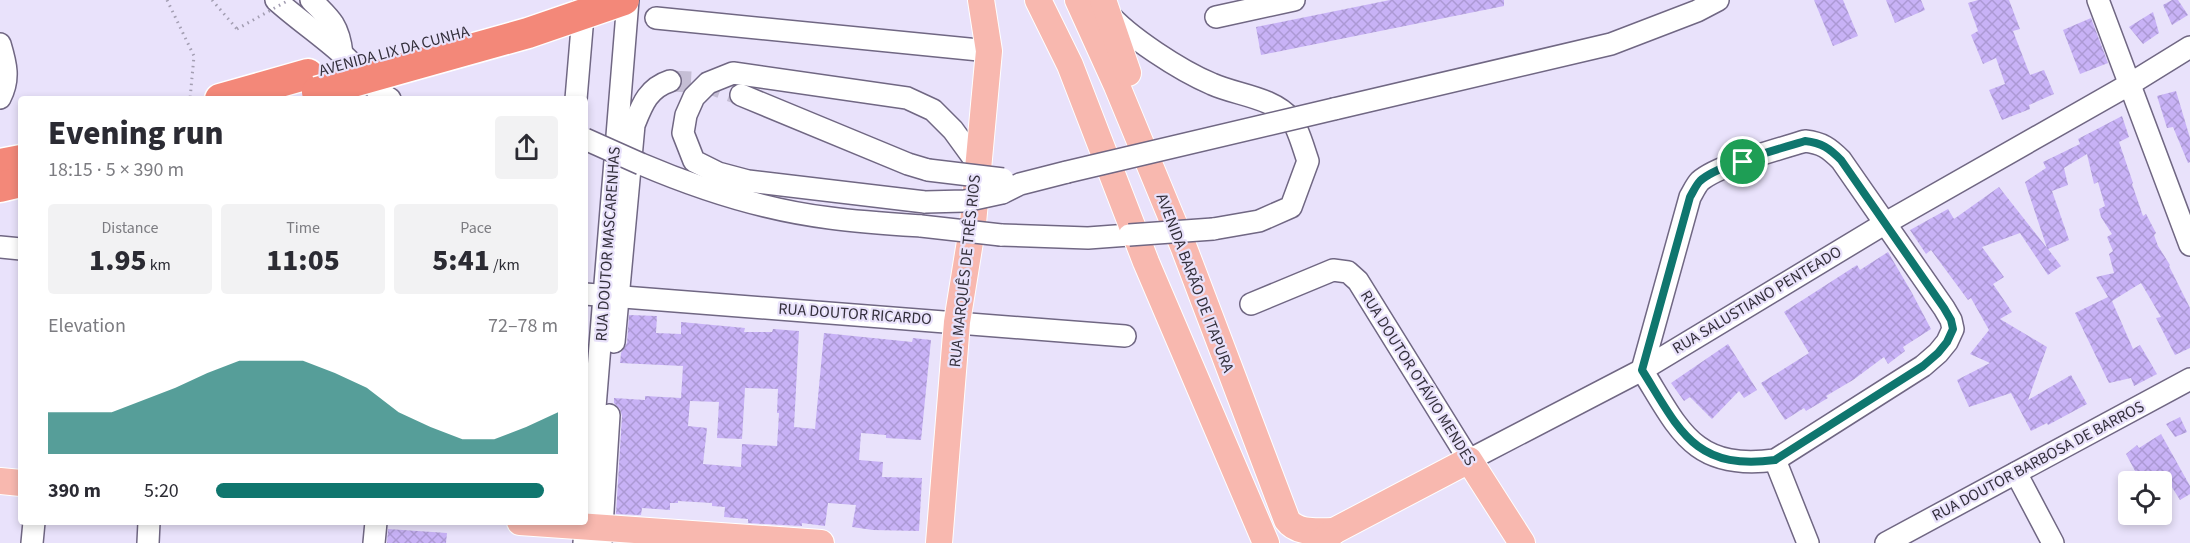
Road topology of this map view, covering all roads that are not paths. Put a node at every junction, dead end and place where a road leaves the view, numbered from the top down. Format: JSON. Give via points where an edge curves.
{"nodes":[{"id":1,"x":276,"y":0,"type":"edge"},
{"id":2,"x":311,"y":0,"type":"edge"},
{"id":3,"x":568,"y":0,"type":"edge"},
{"id":4,"x":584,"y":0,"type":"edge"},
{"id":5,"x":626,"y":0,"type":"edge"},
{"id":6,"x":981,"y":0,"type":"edge"},
{"id":7,"x":1038,"y":0,"type":"edge"},
{"id":8,"x":1078,"y":0,"type":"edge"},
{"id":9,"x":1294,"y":0,"type":"edge"},
{"id":10,"x":1718,"y":0,"type":"edge"},
{"id":11,"x":2098,"y":0,"type":"edge"},
{"id":12,"x":1102,"y":4,"type":"edge"},
{"id":13,"x":652,"y":9,"type":"edge"},
{"id":14,"x":1216,"y":17,"type":"dead end"},
{"id":15,"x":0,"y":44,"type":"edge"},
{"id":16,"x":2190,"y":47,"type":"edge"},
{"id":17,"x":989,"y":51,"type":"junction"},
{"id":18,"x":623,"y":53,"type":"junction"},
{"id":19,"x":342,"y":54,"type":"junction"},
{"id":20,"x":670,"y":81,"type":"tunnel mouth"},
{"id":21,"x":2130,"y":84,"type":"junction"},
{"id":22,"x":306,"y":88,"type":"edge"},
{"id":23,"x":741,"y":95,"type":"tunnel mouth"},
{"id":24,"x":243,"y":96,"type":"edge"},
{"id":25,"x":385,"y":96,"type":"edge"},
{"id":26,"x":576,"y":96,"type":"edge"},
{"id":27,"x":0,"y":98,"type":"edge"},
{"id":28,"x":588,"y":140,"type":"edge"},
{"id":29,"x":18,"y":161,"type":"edge"},
{"id":30,"x":977,"y":163,"type":"junction"},
{"id":31,"x":0,"y":164,"type":"edge"},
{"id":32,"x":18,"y":183,"type":"edge"},
{"id":33,"x":1008,"y":186,"type":"junction"},
{"id":34,"x":0,"y":187,"type":"edge"},
{"id":35,"x":1163,"y":200,"type":"junction"},
{"id":36,"x":1884,"y":224,"type":"junction"},
{"id":37,"x":2190,"y":245,"type":"edge"},
{"id":38,"x":0,"y":247,"type":"edge"},
{"id":39,"x":18,"y":249,"type":"edge"},
{"id":40,"x":602,"y":295,"type":"edge"},
{"id":41,"x":1251,"y":304,"type":"dead end"},
{"id":42,"x":957,"y":322,"type":"junction"},
{"id":43,"x":1125,"y":336,"type":"dead end"},
{"id":44,"x":1642,"y":370,"type":"junction"},
{"id":45,"x":2190,"y":379,"type":"edge"},
{"id":46,"x":1469,"y":460,"type":"junction"},
{"id":47,"x":1775,"y":460,"type":"junction"},
{"id":48,"x":2016,"y":473,"type":"junction"},
{"id":49,"x":0,"y":481,"type":"edge"},
{"id":50,"x":18,"y":483,"type":"edge"},
{"id":51,"x":34,"y":525,"type":"edge"},
{"id":52,"x":149,"y":525,"type":"edge"},
{"id":53,"x":376,"y":525,"type":"edge"},
{"id":54,"x":537,"y":525,"type":"edge"},
{"id":55,"x":593,"y":535,"type":"edge"},
{"id":56,"x":1327,"y":537,"type":"edge"},
{"id":57,"x":32,"y":543,"type":"edge"},
{"id":58,"x":148,"y":543,"type":"edge"},
{"id":59,"x":374,"y":543,"type":"edge"},
{"id":60,"x":821,"y":543,"type":"edge"},
{"id":61,"x":939,"y":543,"type":"edge"},
{"id":62,"x":1266,"y":543,"type":"edge"},
{"id":63,"x":1522,"y":543,"type":"edge"},
{"id":64,"x":1808,"y":543,"type":"edge"},
{"id":65,"x":1886,"y":543,"type":"edge"},
{"id":66,"x":2053,"y":543,"type":"edge"}],
"edges":[{"from":1,"to":19,"type":"street"},
{"from":2,"to":19,"type":"street","via":[[338,30]]},
{"from":3,"to":22,"type":"highway","name":"AVENIDA LIX DA CUNHA"},
{"from":4,"to":26,"type":"street"},
{"from":5,"to":18,"type":"street","name":"RUA DOUTOR MASCARENHAS"},
{"from":5,"to":22,"type":"highway","name":"AVENIDA LIX DA CUNHA","bridge":true,"via":[[528,33]]},
{"from":6,"to":17,"type":"main road","name":"RUA MARQUÊS DE TRÊS RIOS"},
{"from":7,"to":62,"type":"main road","name":"AVENIDA BARÃO DE ITAPURA","via":[[1070,65],[1146,262]]},
{"from":8,"to":35,"type":"main road","name":"AVENIDA BARÃO DE ITAPURA"},
{"from":9,"to":14,"type":"street"},
{"from":10,"to":33,"type":"street","bridge":true,"via":[[1611,44]]},
{"from":11,"to":21,"type":"street"},
{"from":12,"to":28,"type":"street","bridge":true,"via":[[1136,38],[1180,68],[1213,85],[1269,103],[1292,119],[1308,161],[1291,207],[1259,221],[1213,228],[1088,238],[1001,235],[787,211],[689,184]]},
{"from":12,"to":35,"type":"main road","via":[[1159,159],[1164,176]]},
{"from":13,"to":17,"type":"street"},
{"from":13,"to":18,"type":"street"},
{"from":15,"to":27,"type":"street","via":[[7,68],[6,87]]},
{"from":16,"to":21,"type":"street","name":"RUA SALUSTIANO PENTEADO"},
{"from":17,"to":30,"type":"main road","name":"RUA MARQUÊS DE TRÊS RIOS"},
{"from":18,"to":40,"type":"street","name":"RUA DOUTOR MASCARENHAS"},
{"from":19,"to":25,"type":"street"},
{"from":20,"to":40,"type":"street","via":[[658,85],[643,101],[634,125]]},
{"from":21,"to":36,"type":"street","name":"RUA SALUSTIANO PENTEADO"},
{"from":21,"to":37,"type":"street"},
{"from":22,"to":24,"type":"highway","name":"AVENIDA LIX DA CUNHA"},
{"from":23,"to":33,"type":"street","bridge":true,"via":[[908,164]]},
{"from":29,"to":31,"type":"highway"},
{"from":30,"to":33,"type":"street","bridge":true,"via":[[933,110],[907,98],[734,73],[708,83],[694,96],[682,133],[694,161],[748,181],[925,202],[965,201]]},
{"from":30,"to":42,"type":"main road","name":"RUA MARQUÊS DE TRÊS RIOS"},
{"from":32,"to":34,"type":"highway"},
{"from":35,"to":56,"type":"main road","name":"AVENIDA BARÃO DE ITAPURA","via":[[1287,520],[1300,530]]},
{"from":36,"to":44,"type":"street","name":"RUA SALUSTIANO PENTEADO"},
{"from":36,"to":44,"type":"street","via":[[1841,160],[1818,142],[1805,141],[1712,174],[1699,182],[1690,197]]},
{"from":36,"to":47,"type":"street","via":[[1951,320],[1950,336],[1923,366]]},
{"from":38,"to":39,"type":"street"},
{"from":40,"to":42,"type":"street","name":"RUA DOUTOR RICARDO"},
{"from":40,"to":55,"type":"street","via":[[614,339]]},
{"from":41,"to":46,"type":"street","name":"RUA DOUTOR OTÁVIO MENDES","via":[[1334,270],[1348,272],[1358,281]]},
{"from":42,"to":43,"type":"street","name":"RUA DOUTOR RICARDO"},
{"from":42,"to":61,"type":"main road","name":"RUA MARQUÊS DE TRÊS RIOS"},
{"from":44,"to":46,"type":"street","name":"RUA SALUSTIANO PENTEADO"},
{"from":44,"to":47,"type":"street","via":[[1670,418],[1697,448],[1720,458],[1753,463]]},
{"from":45,"to":48,"type":"street","name":"RUA DOUTOR BARBOSA DE BARROS"},
{"from":46,"to":56,"type":"main road","name":"RUA SALUSTIANO PENTEADO"},
{"from":46,"to":63,"type":"main road","name":"RUA DOUTOR OTÁVIO MENDES"},
{"from":47,"to":64,"type":"street"},
{"from":48,"to":65,"type":"street","name":"RUA DOUTOR BARBOSA DE BARROS"},
{"from":48,"to":66,"type":"street"},
{"from":49,"to":50,"type":"main road"},
{"from":51,"to":57,"type":"street"},
{"from":52,"to":58,"type":"street"},
{"from":53,"to":59,"type":"street"},
{"from":54,"to":55,"type":"main road"},
{"from":55,"to":60,"type":"main road"}]}
